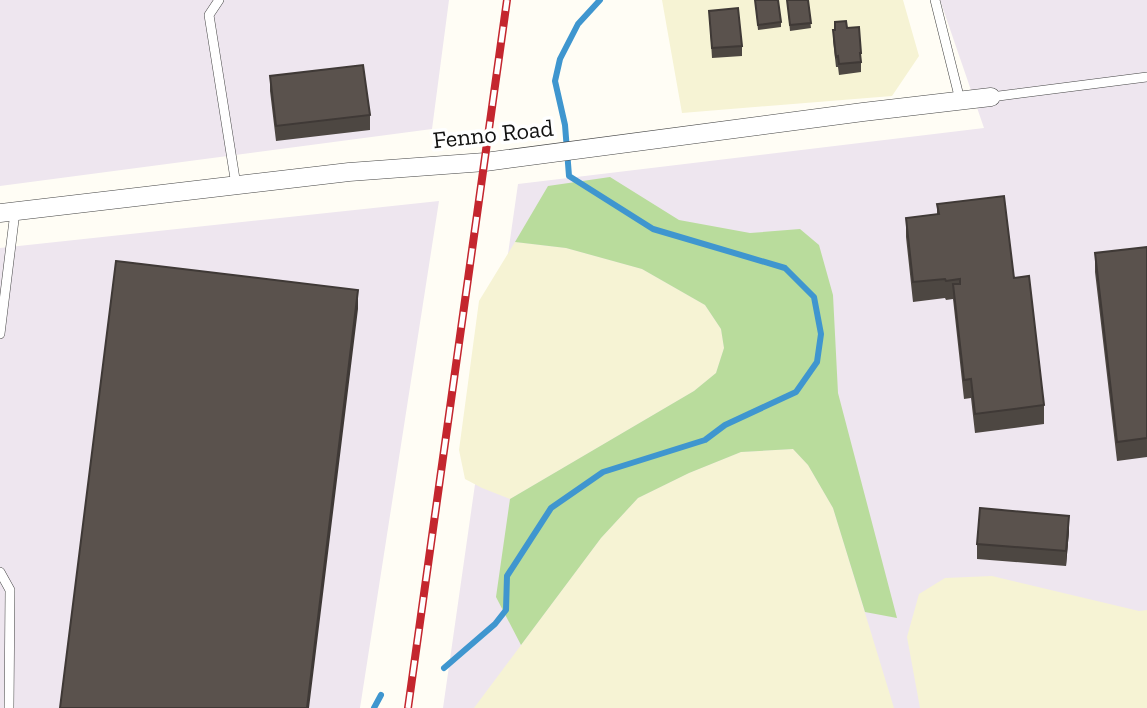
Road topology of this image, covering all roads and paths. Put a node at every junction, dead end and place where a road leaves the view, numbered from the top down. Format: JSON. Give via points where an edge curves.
{"nodes":[{"id":1,"x":219,"y":0,"type":"edge"},
{"id":2,"x":936,"y":0,"type":"edge"},
{"id":3,"x":1147,"y":77,"type":"edge"},
{"id":4,"x":991,"y":97,"type":"joint"},
{"id":5,"x":960,"y":100,"type":"junction"},
{"id":6,"x":236,"y":185,"type":"junction"},
{"id":7,"x":7,"y":212,"type":"edge"},
{"id":8,"x":0,"y":334,"type":"edge"},
{"id":9,"x":0,"y":572,"type":"edge"},
{"id":10,"x":9,"y":708,"type":"edge"}],
"edges":[{"from":1,"to":6,"type":"lane","via":[[209,15]]},
{"from":2,"to":5,"type":"lane"},
{"from":3,"to":4,"type":"lane"},
{"from":4,"to":5,"type":"street","name":"Fenno Road"},
{"from":5,"to":6,"type":"street","name":"Fenno Road","via":[[485,162]]},
{"from":6,"to":7,"type":"street","name":"Fenno Road"},
{"from":7,"to":8,"type":"lane"},
{"from":9,"to":10,"type":"lane","via":[[10,590]]}]}
